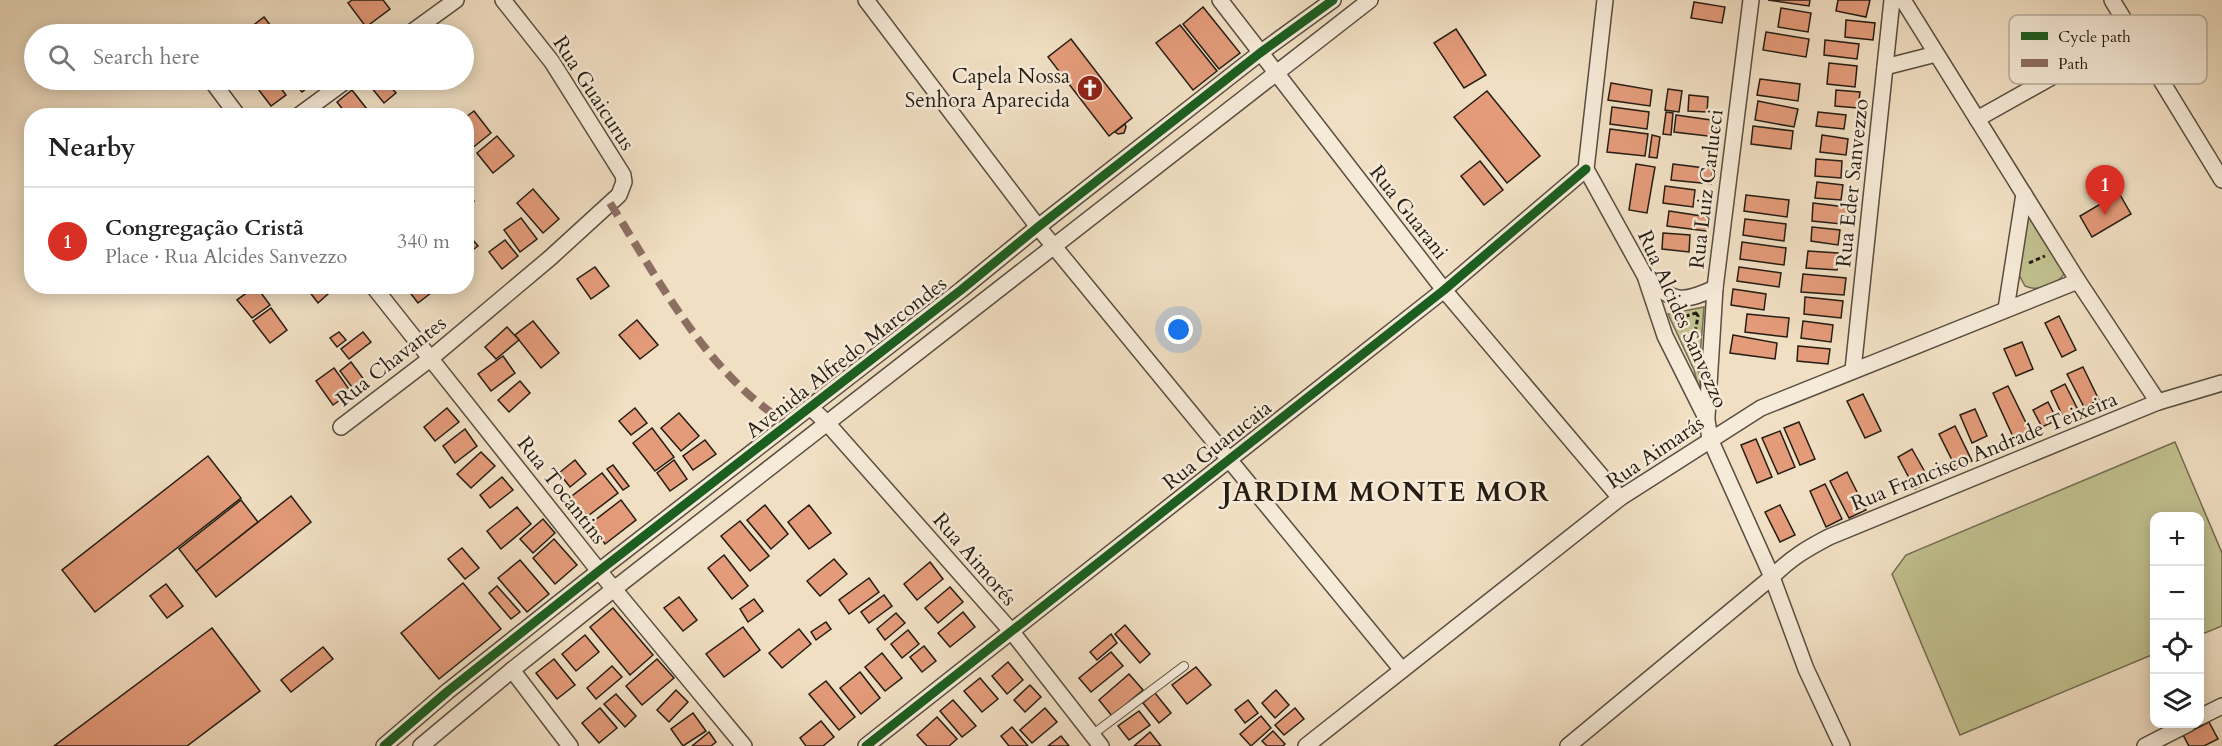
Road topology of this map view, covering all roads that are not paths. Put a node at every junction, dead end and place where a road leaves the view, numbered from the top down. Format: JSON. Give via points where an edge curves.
{"nodes":[{"id":1,"x":456,"y":0,"type":"edge"},
{"id":2,"x":502,"y":0,"type":"edge"},
{"id":3,"x":1220,"y":0,"type":"edge"},
{"id":4,"x":1333,"y":0,"type":"edge"},
{"id":5,"x":1370,"y":0,"type":"edge"},
{"id":6,"x":1605,"y":0,"type":"edge"},
{"id":7,"x":1751,"y":0,"type":"edge"},
{"id":8,"x":1892,"y":0,"type":"edge"},
{"id":9,"x":1903,"y":0,"type":"edge"},
{"id":10,"x":2112,"y":0,"type":"edge"},
{"id":11,"x":871,"y":2,"type":"edge"},
{"id":12,"x":2121,"y":15,"type":"edge"},
{"id":13,"x":423,"y":24,"type":"edge"},
{"id":14,"x":1260,"y":53,"type":"junction"},
{"id":15,"x":1936,"y":54,"type":"junction"},
{"id":16,"x":1885,"y":67,"type":"junction"},
{"id":17,"x":1276,"y":75,"type":"junction"},
{"id":18,"x":2039,"y":84,"type":"edge"},
{"id":19,"x":2164,"y":84,"type":"edge"},
{"id":20,"x":218,"y":90,"type":"edge"},
{"id":21,"x":333,"y":90,"type":"edge"},
{"id":22,"x":232,"y":108,"type":"edge"},
{"id":23,"x":309,"y":108,"type":"edge"},
{"id":24,"x":1977,"y":119,"type":"junction"},
{"id":25,"x":1586,"y":169,"type":"junction"},
{"id":26,"x":2222,"y":180,"type":"edge"},
{"id":27,"x":624,"y":182,"type":"joint"},
{"id":28,"x":2024,"y":194,"type":"junction"},
{"id":29,"x":1038,"y":227,"type":"junction"},
{"id":30,"x":1054,"y":248,"type":"junction"},
{"id":31,"x":1645,"y":276,"type":"junction"},
{"id":32,"x":2078,"y":281,"type":"junction"},
{"id":33,"x":1714,"y":288,"type":"junction"},
{"id":34,"x":1444,"y":290,"type":"junction"},
{"id":35,"x":379,"y":294,"type":"edge"},
{"id":36,"x":2006,"y":309,"type":"junction"},
{"id":37,"x":430,"y":359,"type":"junction"},
{"id":38,"x":1853,"y":370,"type":"junction"},
{"id":39,"x":2222,"y":383,"type":"edge"},
{"id":40,"x":2158,"y":402,"type":"junction"},
{"id":41,"x":810,"y":407,"type":"junction"},
{"id":42,"x":1707,"y":420,"type":"junction"},
{"id":43,"x":828,"y":424,"type":"junction"},
{"id":44,"x":341,"y":427,"type":"dead end"},
{"id":45,"x":1710,"y":439,"type":"junction"},
{"id":46,"x":1227,"y":459,"type":"junction"},
{"id":47,"x":1620,"y":498,"type":"junction"},
{"id":48,"x":599,"y":571,"type":"junction"},
{"id":49,"x":1772,"y":577,"type":"junction"},
{"id":50,"x":614,"y":589,"type":"junction"},
{"id":51,"x":1012,"y":632,"type":"junction"},
{"id":52,"x":1184,"y":666,"type":"dead end"},
{"id":53,"x":512,"y":669,"type":"junction"},
{"id":54,"x":1402,"y":670,"type":"junction"},
{"id":55,"x":2222,"y":706,"type":"edge"},
{"id":56,"x":2204,"y":715,"type":"edge"},
{"id":57,"x":2180,"y":728,"type":"edge"},
{"id":58,"x":1096,"y":741,"type":"edge"},
{"id":59,"x":1325,"y":741,"type":"edge"},
{"id":60,"x":392,"y":744,"type":"edge"},
{"id":61,"x":2154,"y":744,"type":"edge"},
{"id":62,"x":421,"y":746,"type":"edge"},
{"id":63,"x":570,"y":746,"type":"edge"},
{"id":64,"x":744,"y":746,"type":"edge"},
{"id":65,"x":866,"y":746,"type":"edge"},
{"id":66,"x":1306,"y":746,"type":"edge"},
{"id":67,"x":1568,"y":746,"type":"edge"},
{"id":68,"x":1842,"y":746,"type":"edge"}],
"edges":[{"from":1,"to":13,"type":"street"},
{"from":2,"to":27,"type":"street","name":"Rua Guaicurus","via":[[552,62]]},
{"from":3,"to":14,"type":"street","name":"Rua Guarani"},
{"from":4,"to":14,"type":"street","name":"Avenida Alfredo Marcondes"},
{"from":5,"to":17,"type":"street","name":"Avenida Alfredo Marcondes"},
{"from":6,"to":25,"type":"street"},
{"from":7,"to":33,"type":"street","name":"Rua Luiz Carlucci"},
{"from":8,"to":16,"type":"street","name":"Rua Eder Sanvezzo"},
{"from":9,"to":15,"type":"street"},
{"from":10,"to":12,"type":"street"},
{"from":11,"to":29,"type":"street"},
{"from":14,"to":17,"type":"street","name":"Rua Guarani"},
{"from":14,"to":29,"type":"street","name":"Avenida Alfredo Marcondes"},
{"from":15,"to":16,"type":"street"},
{"from":15,"to":24,"type":"street"},
{"from":16,"to":38,"type":"street","name":"Rua Eder Sanvezzo"},
{"from":17,"to":30,"type":"street","name":"Avenida Alfredo Marcondes"},
{"from":17,"to":34,"type":"street","name":"Rua Guarani"},
{"from":18,"to":24,"type":"street"},
{"from":19,"to":26,"type":"street"},
{"from":20,"to":22,"type":"street"},
{"from":21,"to":23,"type":"street"},
{"from":24,"to":28,"type":"street"},
{"from":25,"to":31,"type":"street","name":"Rua Alcides Sanvezzo"},
{"from":25,"to":34,"type":"street","name":"Rua Guarucaia"},
{"from":27,"to":37,"type":"street","name":"Rua Chavantes","via":[[619,195],[550,258]]},
{"from":28,"to":32,"type":"street"},
{"from":28,"to":36,"type":"street"},
{"from":29,"to":30,"type":"street"},
{"from":29,"to":41,"type":"street","name":"Avenida Alfredo Marcondes"},
{"from":30,"to":43,"type":"street","name":"Avenida Alfredo Marcondes"},
{"from":30,"to":46,"type":"street"},
{"from":31,"to":33,"type":"street","via":[[1661,291],[1684,300]]},
{"from":31,"to":42,"type":"street","name":"Rua Alcides Sanvezzo","via":[[1665,336]]},
{"from":32,"to":36,"type":"street","name":"Rua Aimarás"},
{"from":32,"to":40,"type":"street"},
{"from":33,"to":42,"type":"street","name":"Rua Luiz Carlucci"},
{"from":34,"to":46,"type":"street","name":"Rua Guarucaia"},
{"from":34,"to":47,"type":"street","name":"Rua Guarani"},
{"from":35,"to":37,"type":"street","name":"Rua Tocantins"},
{"from":36,"to":38,"type":"street","name":"Rua Aimarás"},
{"from":37,"to":44,"type":"street","name":"Rua Chavantes"},
{"from":37,"to":48,"type":"street","name":"Rua Tocantins"},
{"from":38,"to":45,"type":"street","name":"Rua Aimarás","via":[[1761,408]]},
{"from":39,"to":40,"type":"street","name":"Rua Francisco Andrade Teixeira"},
{"from":40,"to":49,"type":"street","name":"Rua Francisco Andrade Teixeira","via":[[1829,537],[1790,559]]},
{"from":41,"to":43,"type":"street","name":"Rua Aimorés"},
{"from":41,"to":48,"type":"street","name":"Avenida Alfredo Marcondes"},
{"from":42,"to":45,"type":"street","name":"Rua Alcides Sanvezzo"},
{"from":43,"to":50,"type":"street","name":"Avenida Alfredo Marcondes"},
{"from":43,"to":51,"type":"street","name":"Rua Aimorés"},
{"from":45,"to":47,"type":"street","name":"Rua Aimarás"},
{"from":45,"to":49,"type":"street","name":"Rua Alcides Sanvezzo"},
{"from":46,"to":51,"type":"street","name":"Rua Guarucaia"},
{"from":46,"to":54,"type":"street"},
{"from":47,"to":54,"type":"street","name":"Rua Aimarás"},
{"from":48,"to":50,"type":"street","name":"Rua Tocantins"},
{"from":48,"to":60,"type":"street","name":"Avenida Alfredo Marcondes","via":[[448,691]]},
{"from":49,"to":67,"type":"street","name":"Rua Francisco Andrade Teixeira"},
{"from":49,"to":68,"type":"street","name":"Rua Alcides Sanvezzo","via":[[1806,669]]},
{"from":50,"to":53,"type":"street","name":"Avenida Alfredo Marcondes"},
{"from":50,"to":64,"type":"street","name":"Rua Tocantins"},
{"from":51,"to":58,"type":"street","name":"Rua Aimorés"},
{"from":51,"to":65,"type":"street","name":"Rua Guarucaia"},
{"from":52,"to":58,"type":"lane"},
{"from":53,"to":62,"type":"street","name":"Avenida Alfredo Marcondes"},
{"from":53,"to":63,"type":"street"},
{"from":54,"to":59,"type":"street","name":"Rua Aimarás"},
{"from":55,"to":56,"type":"street"},
{"from":57,"to":61,"type":"street"},
{"from":59,"to":66,"type":"street","name":"Rua Aimarás"}]}
